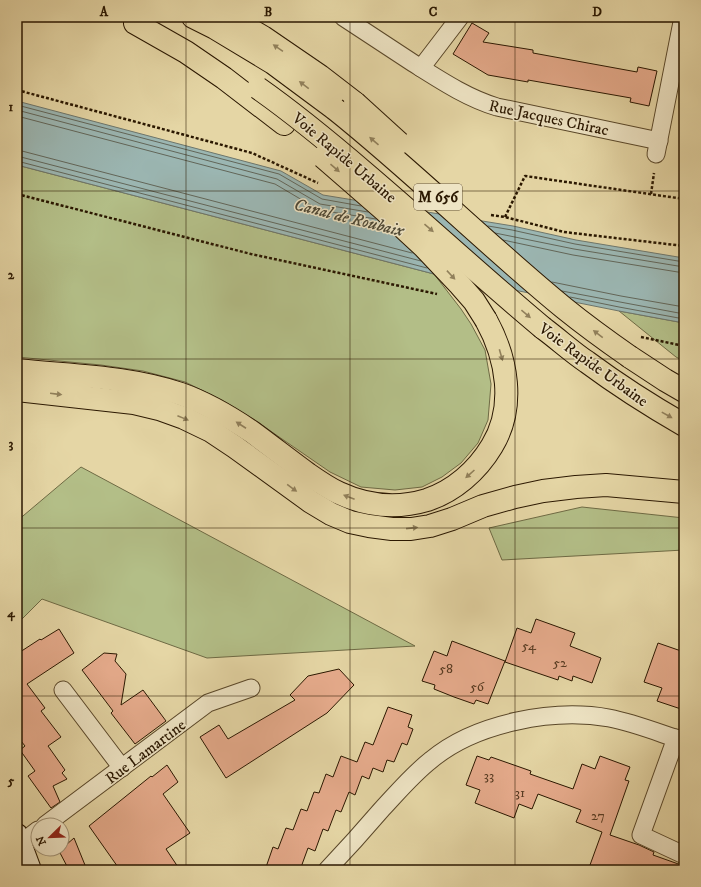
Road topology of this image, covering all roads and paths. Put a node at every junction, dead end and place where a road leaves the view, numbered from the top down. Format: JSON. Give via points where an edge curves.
{"nodes":[{"id":1,"x":193,"y":17,"type":"edge"},
{"id":2,"x":229,"y":17,"type":"edge"},
{"id":3,"x":342,"y":17,"type":"edge"},
{"id":4,"x":460,"y":17,"type":"edge"},
{"id":5,"x":683,"y":17,"type":"edge"},
{"id":6,"x":128,"y":20,"type":"edge"},
{"id":7,"x":420,"y":68,"type":"junction"},
{"id":8,"x":345,"y":106,"type":"junction"},
{"id":9,"x":17,"y":194,"type":"edge"},
{"id":10,"x":684,"y":199,"type":"edge"},
{"id":11,"x":505,"y":218,"type":"dead end"},
{"id":12,"x":444,"y":295,"type":"dead end"},
{"id":13,"x":638,"y":336,"type":"dead end"},
{"id":14,"x":684,"y":346,"type":"edge"},
{"id":15,"x":17,"y":370,"type":"edge"},
{"id":16,"x":17,"y":390,"type":"edge"},
{"id":17,"x":684,"y":391,"type":"edge"},
{"id":18,"x":684,"y":424,"type":"edge"},
{"id":19,"x":684,"y":492,"type":"edge"},
{"id":20,"x":251,"y":688,"type":"dead end"},
{"id":21,"x":63,"y":690,"type":"dead end"},
{"id":22,"x":680,"y":740,"type":"edge"},
{"id":23,"x":122,"y":768,"type":"junction"},
{"id":24,"x":56,"y":817,"type":"edge"},
{"id":25,"x":30,"y":834,"type":"edge"},
{"id":26,"x":19,"y":839,"type":"edge"},
{"id":27,"x":684,"y":855,"type":"edge"},
{"id":28,"x":30,"y":870,"type":"edge"},
{"id":29,"x":328,"y":870,"type":"edge"}],
"edges":[{"from":8,"to":1,"type":"highway","name":"Voie Rapide Urbaine","one_way":true},
{"from":8,"to":2,"type":"highway","one_way":true,"via":[[320,76]]},
{"from":3,"to":7,"type":"street","name":"Rue Jacques Chirac"},
{"from":4,"to":7,"type":"street"},
{"from":5,"to":7,"type":"street","name":"Rue Jacques Chirac","via":[[658,147],[487,104]]},
{"from":6,"to":15,"type":"highway","one_way":true,"bridge":true,"via":[[186,52],[284,124],[424,247],[460,285],[474,301],[494,333],[502,357],[507,400],[503,420],[486,456],[471,474],[452,488],[436,497],[416,503],[378,505],[338,493],[227,416],[181,394],[133,382]]},
{"from":6,"to":18,"type":"highway","name":"Voie Rapide Urbaine","number":"M 656","one_way":true,"bridge":true,"via":[[170,38],[258,88],[334,146],[503,294],[586,362],[656,409]]},
{"from":17,"to":8,"type":"highway","name":"Voie Rapide Urbaine","one_way":true,"bridge":true,"via":[[630,357],[565,309],[539,287],[402,147]]},
{"from":9,"to":12,"type":"path","via":[[251,254]]},
{"from":10,"to":11,"type":"path","via":[[525,176]]},
{"from":13,"to":14,"type":"path"},
{"from":16,"to":19,"type":"highway","one_way":true,"via":[[134,403],[184,418],[235,447],[331,514],[369,526],[392,529],[430,526],[515,497],[576,487],[606,485]]},
{"from":20,"to":23,"type":"street","name":"Rue Lamartine","via":[[208,703]]},
{"from":21,"to":23,"type":"street"},
{"from":22,"to":27,"type":"street","via":[[641,835]]},
{"from":22,"to":29,"type":"street","via":[[624,722],[591,716],[523,720],[475,734],[431,759]]},
{"from":23,"to":24,"type":"street","name":"Rue Lamartine"},
{"from":25,"to":26,"type":"street"},
{"from":26,"to":28,"type":"street"}]}
